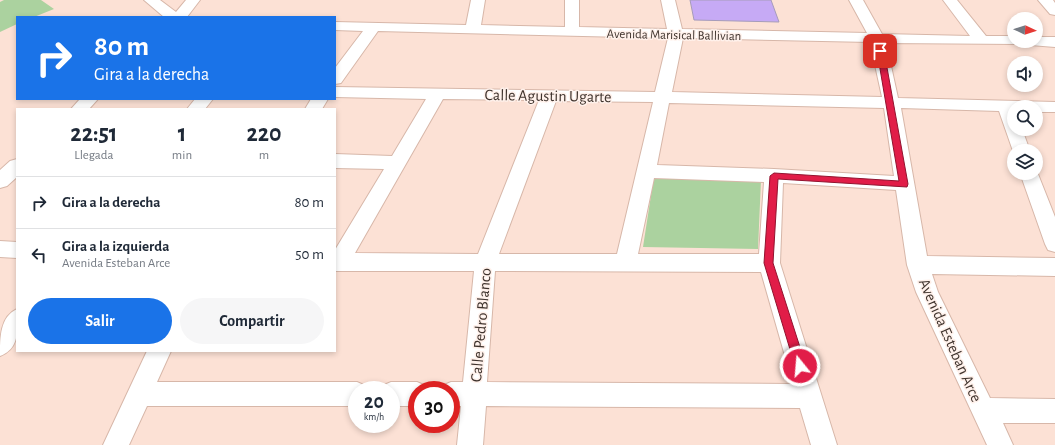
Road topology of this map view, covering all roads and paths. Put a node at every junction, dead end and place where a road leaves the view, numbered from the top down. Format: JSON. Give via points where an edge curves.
{"nodes":[{"id":1,"x":151,"y":0,"type":"edge"},
{"id":2,"x":193,"y":0,"type":"edge"},
{"id":3,"x":478,"y":0,"type":"edge"},
{"id":4,"x":572,"y":0,"type":"edge"},
{"id":5,"x":668,"y":0,"type":"edge"},
{"id":6,"x":856,"y":0,"type":"edge"},
{"id":7,"x":950,"y":0,"type":"edge"},
{"id":8,"x":1045,"y":0,"type":"edge"},
{"id":9,"x":1055,"y":10,"type":"edge"},
{"id":10,"x":175,"y":16,"type":"edge"},
{"id":11,"x":181,"y":16,"type":"edge"},
{"id":12,"x":336,"y":26,"type":"edge"},
{"id":13,"x":374,"y":27,"type":"junction"},
{"id":14,"x":473,"y":29,"type":"junction"},
{"id":15,"x":572,"y":32,"type":"junction"},
{"id":16,"x":676,"y":34,"type":"junction"},
{"id":17,"x":877,"y":38,"type":"junction"},
{"id":18,"x":981,"y":40,"type":"junction"},
{"id":19,"x":1007,"y":41,"type":"edge"},
{"id":20,"x":1043,"y":42,"type":"edge"},
{"id":21,"x":1055,"y":42,"type":"edge"},
{"id":22,"x":336,"y":78,"type":"edge"},
{"id":23,"x":336,"y":92,"type":"edge"},
{"id":24,"x":438,"y":93,"type":"junction"},
{"id":25,"x":550,"y":96,"type":"junction"},
{"id":26,"x":662,"y":97,"type":"junction"},
{"id":27,"x":89,"y":100,"type":"edge"},
{"id":28,"x":204,"y":100,"type":"edge"},
{"id":29,"x":319,"y":100,"type":"edge"},
{"id":30,"x":891,"y":102,"type":"junction"},
{"id":31,"x":1005,"y":105,"type":"junction"},
{"id":32,"x":1055,"y":107,"type":"edge"},
{"id":33,"x":80,"y":108,"type":"edge"},
{"id":34,"x":197,"y":108,"type":"edge"},
{"id":35,"x":313,"y":108,"type":"edge"},
{"id":36,"x":1019,"y":144,"type":"edge"},
{"id":37,"x":336,"y":161,"type":"edge"},
{"id":38,"x":396,"y":163,"type":"junction"},
{"id":39,"x":16,"y":167,"type":"edge"},
{"id":40,"x":645,"y":171,"type":"junction"},
{"id":41,"x":774,"y":176,"type":"junction"},
{"id":42,"x":1032,"y":180,"type":"edge"},
{"id":43,"x":0,"y":181,"type":"edge"},
{"id":44,"x":904,"y":184,"type":"junction"},
{"id":45,"x":1055,"y":244,"type":"edge"},
{"id":46,"x":0,"y":249,"type":"edge"},
{"id":47,"x":16,"y":250,"type":"edge"},
{"id":48,"x":337,"y":262,"type":"edge"},
{"id":49,"x":626,"y":262,"type":"junction"},
{"id":50,"x":769,"y":263,"type":"junction"},
{"id":51,"x":485,"y":264,"type":"junction"},
{"id":52,"x":918,"y":264,"type":"junction"},
{"id":53,"x":1055,"y":268,"type":"edge"},
{"id":54,"x":16,"y":321,"type":"edge"},
{"id":55,"x":0,"y":345,"type":"edge"},
{"id":56,"x":159,"y":352,"type":"edge"},
{"id":57,"x":140,"y":394,"type":"junction"},
{"id":58,"x":348,"y":394,"type":"edge"},
{"id":59,"x":462,"y":394,"type":"edge"},
{"id":60,"x":810,"y":396,"type":"junction"},
{"id":61,"x":983,"y":410,"type":"junction"},
{"id":62,"x":1055,"y":411,"type":"edge"},
{"id":63,"x":116,"y":445,"type":"edge"},
{"id":64,"x":470,"y":445,"type":"edge"},
{"id":65,"x":824,"y":445,"type":"edge"},
{"id":66,"x":1000,"y":445,"type":"edge"}],
"edges":[{"from":1,"to":10,"type":"street"},
{"from":2,"to":11,"type":"street"},
{"from":3,"to":14,"type":"street"},
{"from":4,"to":15,"type":"street"},
{"from":5,"to":16,"type":"street"},
{"from":6,"to":17,"type":"street","name":"Avenida Esteban Arce"},
{"from":7,"to":18,"type":"street"},
{"from":8,"to":9,"type":"street"},
{"from":12,"to":13,"type":"street","name":"Avenida Marisical Ballivian"},
{"from":13,"to":14,"type":"street","name":"Avenida Marisical Ballivian"},
{"from":13,"to":22,"type":"street"},
{"from":14,"to":15,"type":"street","name":"Avenida Marisical Ballivian"},
{"from":15,"to":16,"type":"street","name":"Avenida Marisical Ballivian"},
{"from":16,"to":17,"type":"street","name":"Avenida Marisical Ballivian"},
{"from":16,"to":26,"type":"street"},
{"from":17,"to":18,"type":"street","name":"Avenida Marisical Ballivian"},
{"from":17,"to":30,"type":"street","name":"Avenida Esteban Arce"},
{"from":18,"to":19,"type":"street","name":"Avenida Marisical Ballivian"},
{"from":20,"to":21,"type":"street"},
{"from":23,"to":24,"type":"street","name":"Calle Agustin Ugarte"},
{"from":24,"to":25,"type":"street","name":"Calle Agustin Ugarte"},
{"from":24,"to":38,"type":"street"},
{"from":25,"to":26,"type":"street","name":"Calle Agustin Ugarte"},
{"from":25,"to":51,"type":"street","name":"Calle Pedro Blanco"},
{"from":26,"to":30,"type":"street","name":"Calle Agustin Ugarte"},
{"from":26,"to":40,"type":"street"},
{"from":27,"to":33,"type":"street"},
{"from":28,"to":34,"type":"street"},
{"from":29,"to":35,"type":"street"},
{"from":30,"to":31,"type":"street","name":"Calle Agustin Ugarte"},
{"from":30,"to":44,"type":"street","name":"Avenida Esteban Arce"},
{"from":31,"to":32,"type":"street","name":"Calle Agustin Ugarte"},
{"from":31,"to":36,"type":"street"},
{"from":37,"to":38,"type":"street"},
{"from":38,"to":48,"type":"street"},
{"from":39,"to":43,"type":"street"},
{"from":40,"to":41,"type":"street"},
{"from":40,"to":49,"type":"street"},
{"from":41,"to":44,"type":"street"},
{"from":41,"to":50,"type":"street"},
{"from":42,"to":45,"type":"street"},
{"from":44,"to":52,"type":"street","name":"Avenida Esteban Arce"},
{"from":46,"to":47,"type":"street"},
{"from":48,"to":51,"type":"street"},
{"from":49,"to":50,"type":"street"},
{"from":49,"to":51,"type":"street"},
{"from":50,"to":60,"type":"street"},
{"from":51,"to":59,"type":"street","name":"Calle Pedro Blanco"},
{"from":52,"to":53,"type":"street"},
{"from":52,"to":61,"type":"street","name":"Avenida Esteban Arce","via":[[927,292]]},
{"from":54,"to":55,"type":"street"},
{"from":56,"to":57,"type":"street"},
{"from":57,"to":58,"type":"street"},
{"from":57,"to":63,"type":"street"},
{"from":59,"to":60,"type":"street"},
{"from":59,"to":64,"type":"street","name":"Calle Pedro Blanco"},
{"from":60,"to":65,"type":"street"},
{"from":61,"to":62,"type":"street"},
{"from":61,"to":66,"type":"street","name":"Avenida Esteban Arce"}]}
